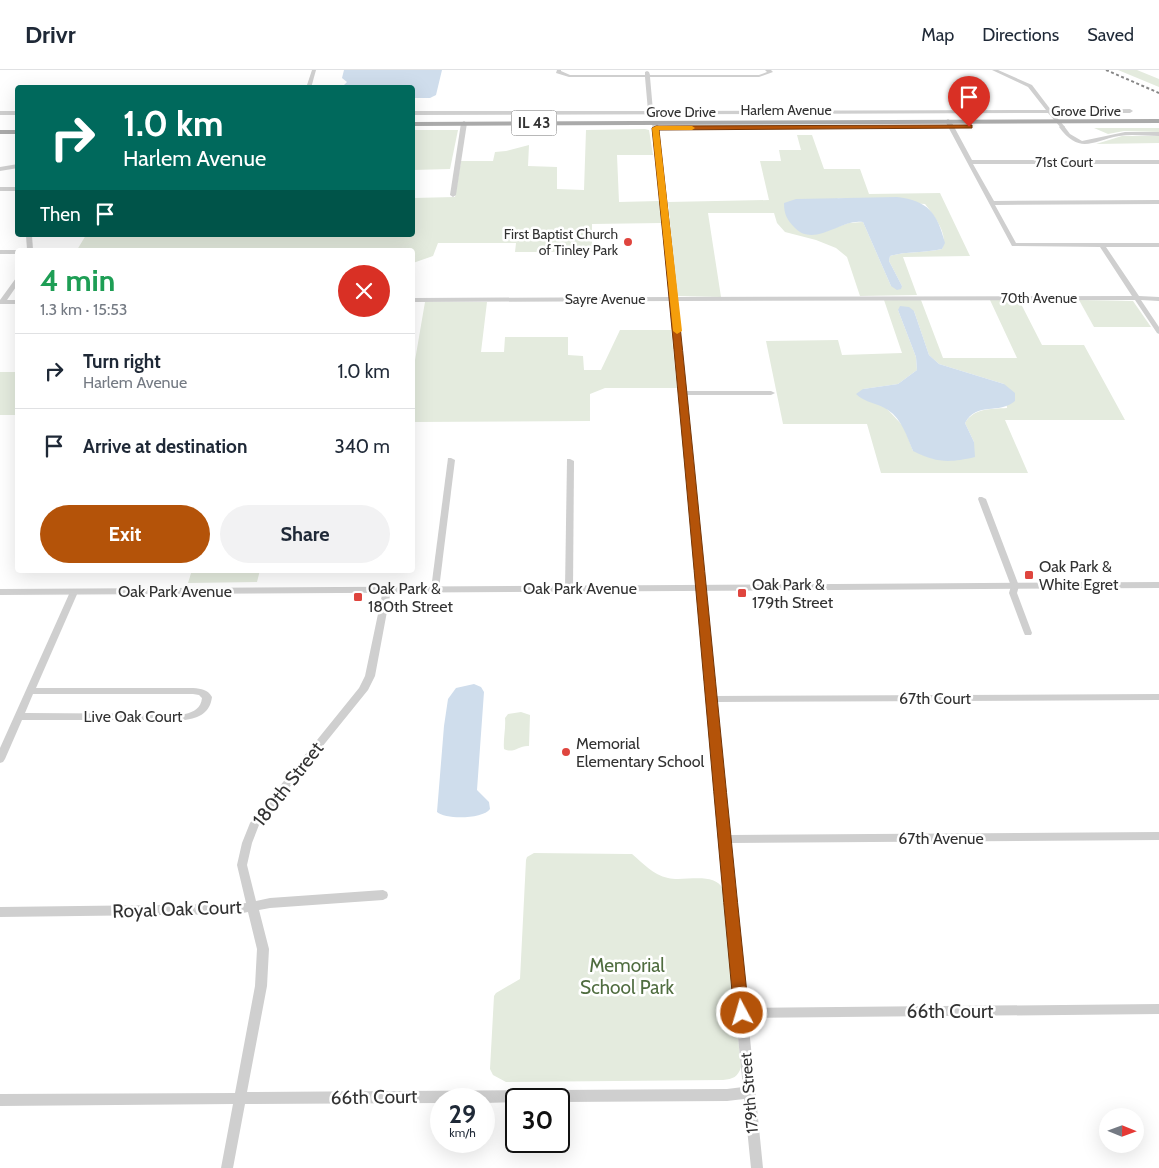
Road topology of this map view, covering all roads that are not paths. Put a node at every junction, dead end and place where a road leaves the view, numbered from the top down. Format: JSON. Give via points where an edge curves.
{"nodes":[{"id":1,"x":314,"y":70,"type":"edge"},
{"id":2,"x":559,"y":70,"type":"edge"},
{"id":3,"x":768,"y":70,"type":"edge"},
{"id":4,"x":994,"y":70,"type":"edge"},
{"id":5,"x":647,"y":73,"type":"edge"},
{"id":6,"x":309,"y":85,"type":"edge"},
{"id":7,"x":1051,"y":111,"type":"junction"},
{"id":8,"x":1130,"y":111,"type":"dead end"},
{"id":9,"x":651,"y":112,"type":"junction"},
{"id":10,"x":0,"y":113,"type":"edge"},
{"id":11,"x":15,"y":113,"type":"edge"},
{"id":12,"x":415,"y":113,"type":"edge"},
{"id":13,"x":1159,"y":121,"type":"edge"},
{"id":14,"x":415,"y":124,"type":"edge"},
{"id":15,"x":950,"y":124,"type":"junction"},
{"id":16,"x":1060,"y":124,"type":"junction"},
{"id":17,"x":655,"y":125,"type":"junction"},
{"id":18,"x":0,"y":126,"type":"edge"},
{"id":19,"x":15,"y":126,"type":"edge"},
{"id":20,"x":464,"y":126,"type":"junction"},
{"id":21,"x":1159,"y":126,"type":"edge"},
{"id":22,"x":415,"y":129,"type":"edge"},
{"id":23,"x":0,"y":132,"type":"edge"},
{"id":24,"x":15,"y":132,"type":"edge"},
{"id":25,"x":1159,"y":134,"type":"edge"},
{"id":26,"x":969,"y":162,"type":"junction"},
{"id":27,"x":1159,"y":162,"type":"edge"},
{"id":28,"x":15,"y":166,"type":"edge"},
{"id":29,"x":0,"y":169,"type":"edge"},
{"id":30,"x":0,"y":189,"type":"edge"},
{"id":31,"x":15,"y":189,"type":"edge"},
{"id":32,"x":452,"y":195,"type":"dead end"},
{"id":33,"x":1159,"y":202,"type":"edge"},
{"id":34,"x":991,"y":203,"type":"junction"},
{"id":35,"x":1102,"y":245,"type":"junction"},
{"id":36,"x":1159,"y":245,"type":"edge"},
{"id":37,"x":0,"y":252,"type":"edge"},
{"id":38,"x":15,"y":252,"type":"edge"},
{"id":39,"x":15,"y":283,"type":"edge"},
{"id":40,"x":918,"y":298,"type":"joint"},
{"id":41,"x":674,"y":299,"type":"junction"},
{"id":42,"x":415,"y":300,"type":"edge"},
{"id":43,"x":1138,"y":300,"type":"junction"},
{"id":44,"x":1159,"y":300,"type":"edge"},
{"id":45,"x":1,"y":302,"type":"edge"},
{"id":46,"x":15,"y":302,"type":"edge"},
{"id":47,"x":1159,"y":332,"type":"edge"},
{"id":48,"x":683,"y":393,"type":"junction"},
{"id":49,"x":771,"y":393,"type":"dead end"},
{"id":50,"x":451,"y":460,"type":"dead end"},
{"id":51,"x":570,"y":461,"type":"dead end"},
{"id":52,"x":982,"y":499,"type":"dead end"},
{"id":53,"x":1159,"y":585,"type":"edge"},
{"id":54,"x":1015,"y":586,"type":"junction"},
{"id":55,"x":569,"y":588,"type":"junction"},
{"id":56,"x":701,"y":588,"type":"junction"},
{"id":57,"x":435,"y":589,"type":"junction"},
{"id":58,"x":387,"y":590,"type":"junction"},
{"id":59,"x":0,"y":592,"type":"edge"},
{"id":60,"x":74,"y":592,"type":"junction"},
{"id":61,"x":1028,"y":633,"type":"dead end"},
{"id":62,"x":30,"y":691,"type":"junction"},
{"id":63,"x":1159,"y":697,"type":"edge"},
{"id":64,"x":710,"y":699,"type":"junction"},
{"id":65,"x":19,"y":716,"type":"junction"},
{"id":66,"x":0,"y":759,"type":"edge"},
{"id":67,"x":1159,"y":836,"type":"edge"},
{"id":68,"x":724,"y":839,"type":"junction"},
{"id":69,"x":383,"y":895,"type":"dead end"},
{"id":70,"x":252,"y":906,"type":"junction"},
{"id":71,"x":0,"y":912,"type":"edge"},
{"id":72,"x":1159,"y":1009,"type":"edge"},
{"id":73,"x":742,"y":1013,"type":"junction"},
{"id":74,"x":749,"y":1092,"type":"junction"},
{"id":75,"x":240,"y":1098,"type":"junction"},
{"id":76,"x":0,"y":1100,"type":"edge"},
{"id":77,"x":226,"y":1168,"type":"edge"},
{"id":78,"x":756,"y":1168,"type":"edge"}],
"edges":[{"from":1,"to":6,"type":"street"},
{"from":2,"to":5,"type":"street","via":[[561,74],[570,76]]},
{"from":3,"to":5,"type":"street","via":[[771,72],[759,76]]},
{"from":4,"to":7,"type":"street","via":[[1030,86]]},
{"from":5,"to":9,"type":"street"},
{"from":7,"to":8,"type":"street","name":"Grove Drive"},
{"from":7,"to":9,"type":"street","name":"Grove Drive"},
{"from":7,"to":16,"type":"street"},
{"from":9,"to":12,"type":"street","name":"Grove Drive"},
{"from":10,"to":11,"type":"street"},
{"from":13,"to":16,"type":"main road","name":"Harlem Avenue","number":"IL 43"},
{"from":14,"to":20,"type":"main road","name":"Harlem Avenue","number":"IL 43"},
{"from":15,"to":16,"type":"main road","name":"Harlem Avenue","number":"IL 43"},
{"from":15,"to":17,"type":"main road","name":"Harlem Avenue","number":"IL 43"},
{"from":15,"to":26,"type":"street"},
{"from":16,"to":21,"type":"main road","name":"Harlem Avenue","number":"IL 43"},
{"from":16,"to":25,"type":"street","via":[[1071,139],[1084,142],[1120,134]]},
{"from":17,"to":20,"type":"main road","name":"Harlem Avenue","number":"IL 43"},
{"from":17,"to":41,"type":"street","name":"179th Street"},
{"from":18,"to":19,"type":"main road"},
{"from":20,"to":22,"type":"main road","name":"Harlem Avenue","number":"IL 43"},
{"from":20,"to":32,"type":"street"},
{"from":23,"to":24,"type":"main road"},
{"from":26,"to":27,"type":"street","name":"71st Court"},
{"from":26,"to":34,"type":"street"},
{"from":28,"to":29,"type":"street"},
{"from":30,"to":31,"type":"street"},
{"from":33,"to":34,"type":"street"},
{"from":34,"to":35,"type":"street","via":[[1014,245]]},
{"from":35,"to":36,"type":"street"},
{"from":35,"to":43,"type":"street"},
{"from":37,"to":38,"type":"street"},
{"from":39,"to":45,"type":"street"},
{"from":40,"to":41,"type":"street","name":"Sayre Avenue"},
{"from":40,"to":43,"type":"street","name":"70th Avenue"},
{"from":41,"to":42,"type":"street","name":"Sayre Avenue"},
{"from":41,"to":48,"type":"street","name":"179th Street"},
{"from":43,"to":44,"type":"street","name":"70th Avenue"},
{"from":43,"to":47,"type":"street"},
{"from":45,"to":46,"type":"street"},
{"from":48,"to":49,"type":"street"},
{"from":48,"to":56,"type":"street","name":"179th Street"},
{"from":50,"to":57,"type":"street"},
{"from":51,"to":55,"type":"street"},
{"from":52,"to":54,"type":"street"},
{"from":53,"to":54,"type":"street","name":"Oak Park Avenue"},
{"from":54,"to":56,"type":"street","name":"Oak Park Avenue"},
{"from":54,"to":61,"type":"street","via":[[1013,593]]},
{"from":55,"to":56,"type":"street","name":"Oak Park Avenue"},
{"from":55,"to":57,"type":"street","name":"Oak Park Avenue"},
{"from":56,"to":64,"type":"street","name":"179th Street"},
{"from":57,"to":58,"type":"street","name":"Oak Park Avenue"},
{"from":58,"to":60,"type":"street","name":"Oak Park Avenue"},
{"from":58,"to":70,"type":"street","name":"180th Street","via":[[370,676],[363,690],[253,828],[242,865]]},
{"from":59,"to":60,"type":"street","name":"Oak Park Avenue"},
{"from":60,"to":62,"type":"street"},
{"from":62,"to":65,"type":"street"},
{"from":62,"to":65,"type":"street","name":"Live Oak Court","via":[[193,691],[202,692],[207,703],[197,715],[185,717]]},
{"from":63,"to":64,"type":"street","name":"67th Court"},
{"from":64,"to":68,"type":"street","name":"179th Street"},
{"from":65,"to":66,"type":"street"},
{"from":67,"to":68,"type":"street","name":"67th Avenue"},
{"from":68,"to":73,"type":"street","name":"179th Street"},
{"from":69,"to":70,"type":"street","name":"Royal Oak Court"},
{"from":70,"to":71,"type":"street","name":"Royal Oak Court","via":[[237,909]]},
{"from":70,"to":75,"type":"street","name":"180th Street","via":[[263,949],[261,986]]},
{"from":72,"to":73,"type":"street","name":"66th Court"},
{"from":73,"to":74,"type":"street","name":"179th Street"},
{"from":74,"to":75,"type":"street","name":"66th Court","via":[[727,1095]]},
{"from":74,"to":78,"type":"street","name":"179th Street"},
{"from":75,"to":76,"type":"street","name":"66th Court"},
{"from":75,"to":77,"type":"street","name":"180th Street"}]}
